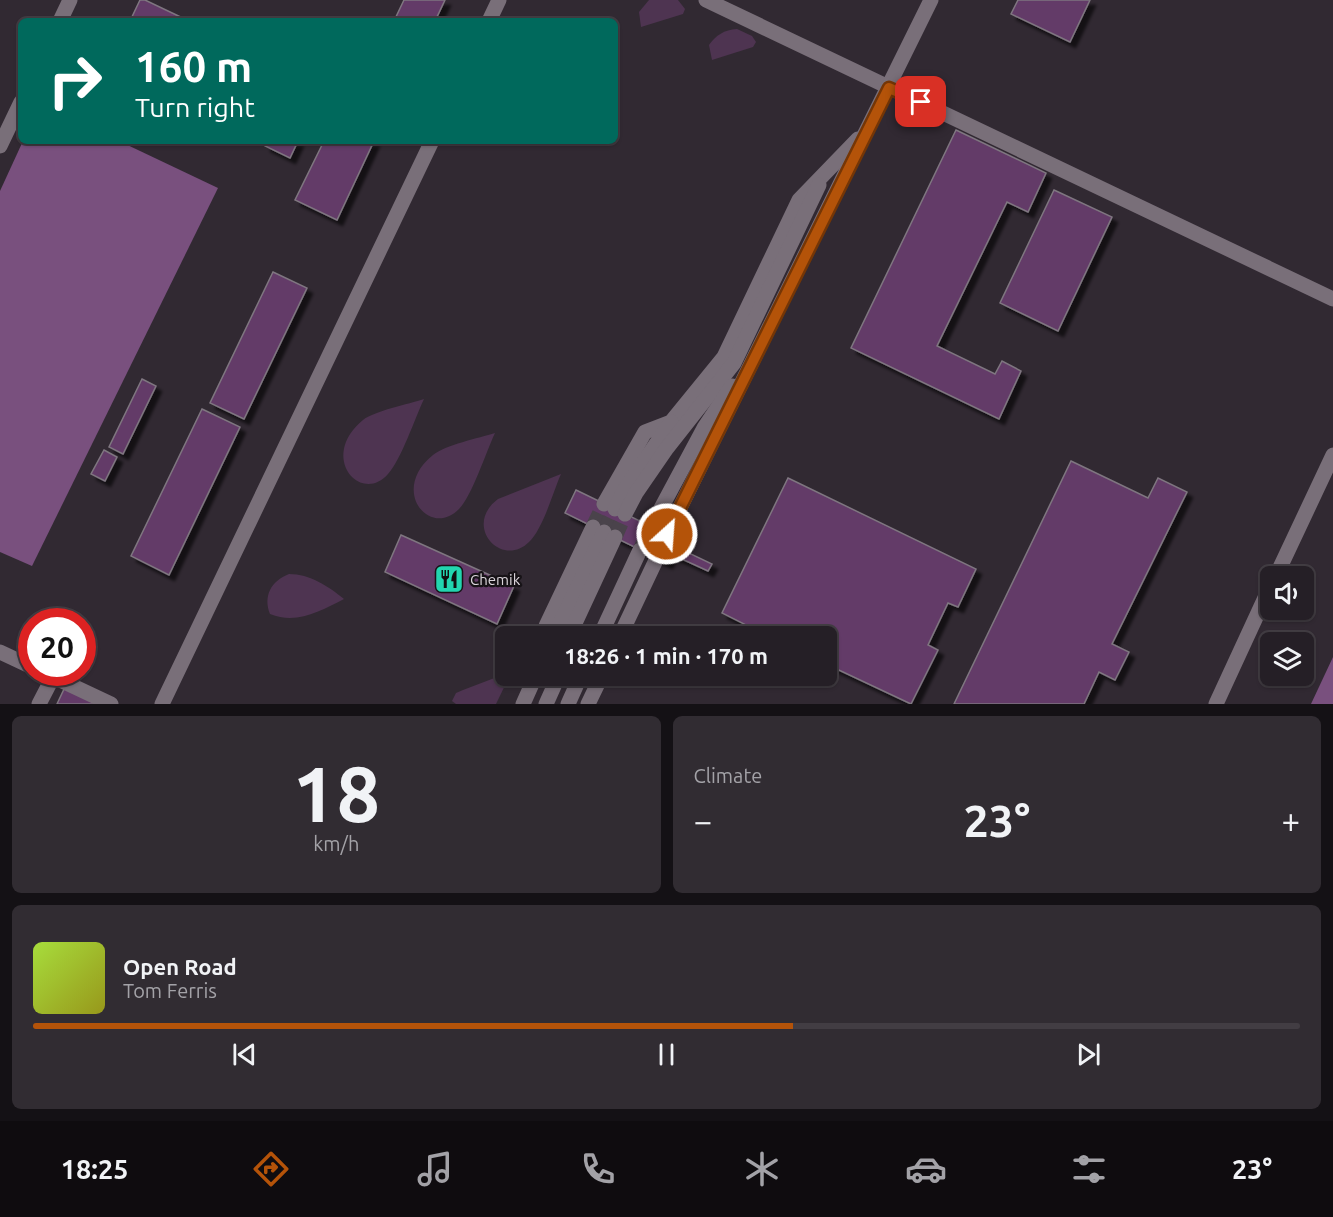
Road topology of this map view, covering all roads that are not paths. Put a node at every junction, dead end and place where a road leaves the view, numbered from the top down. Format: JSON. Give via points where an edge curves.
{"nodes":[{"id":1,"x":70,"y":0,"type":"edge"},
{"id":2,"x":499,"y":0,"type":"edge"},
{"id":3,"x":706,"y":0,"type":"edge"},
{"id":4,"x":931,"y":0,"type":"edge"},
{"id":5,"x":61,"y":18,"type":"edge"},
{"id":6,"x":490,"y":18,"type":"edge"},
{"id":7,"x":889,"y":88,"type":"junction"},
{"id":8,"x":18,"y":108,"type":"edge"},
{"id":9,"x":869,"y":129,"type":"junction"},
{"id":10,"x":431,"y":144,"type":"edge"},
{"id":11,"x":0,"y":146,"type":"edge"},
{"id":12,"x":824,"y":174,"type":"junction"},
{"id":13,"x":832,"y":203,"type":"junction"},
{"id":14,"x":1333,"y":299,"type":"edge"},
{"id":15,"x":1333,"y":455,"type":"edge"},
{"id":16,"x":651,"y":527,"type":"tunnel mouth"},
{"id":17,"x":604,"y":532,"type":"junction"},
{"id":18,"x":667,"y":534,"type":"tunnel mouth"},
{"id":19,"x":640,"y":550,"type":"tunnel mouth"},
{"id":20,"x":657,"y":558,"type":"tunnel mouth"},
{"id":21,"x":1281,"y":566,"type":"edge"},
{"id":22,"x":1260,"y":609,"type":"edge"},
{"id":23,"x":546,"y":626,"type":"edge"},
{"id":24,"x":559,"y":626,"type":"edge"},
{"id":25,"x":572,"y":626,"type":"edge"},
{"id":26,"x":605,"y":626,"type":"edge"},
{"id":27,"x":625,"y":626,"type":"edge"},
{"id":28,"x":0,"y":652,"type":"edge"},
{"id":29,"x":18,"y":660,"type":"edge"},
{"id":30,"x":44,"y":686,"type":"edge"},
{"id":31,"x":73,"y":686,"type":"edge"},
{"id":32,"x":531,"y":686,"type":"edge"},
{"id":33,"x":554,"y":686,"type":"edge"},
{"id":34,"x":576,"y":686,"type":"edge"},
{"id":35,"x":597,"y":686,"type":"edge"},
{"id":36,"x":39,"y":704,"type":"edge"},
{"id":37,"x":111,"y":704,"type":"edge"},
{"id":38,"x":162,"y":704,"type":"edge"},
{"id":39,"x":523,"y":704,"type":"edge"},
{"id":40,"x":546,"y":704,"type":"edge"},
{"id":41,"x":568,"y":704,"type":"edge"},
{"id":42,"x":588,"y":704,"type":"edge"},
{"id":43,"x":1216,"y":704,"type":"edge"}],
"edges":[{"from":1,"to":5,"type":"lane"},
{"from":2,"to":6,"type":"lane"},
{"from":3,"to":7,"type":"lane"},
{"from":4,"to":7,"type":"lane"},
{"from":7,"to":9,"type":"lane"},
{"from":7,"to":14,"type":"lane"},
{"from":8,"to":11,"type":"lane"},
{"from":9,"to":12,"type":"lane"},
{"from":9,"to":13,"type":"lane"},
{"from":10,"to":38,"type":"lane"},
{"from":12,"to":12,"type":"lane","via":[[734,363],[636,493],[615,509],[645,432],[671,422],[724,357],[799,200]]},
{"from":13,"to":16,"type":"lane","via":[[817,219],[739,375],[704,429]]},
{"from":13,"to":18,"type":"lane"},
{"from":15,"to":21,"type":"lane"},
{"from":17,"to":23,"type":"lane"},
{"from":17,"to":24,"type":"lane"},
{"from":17,"to":25,"type":"lane"},
{"from":19,"to":26,"type":"lane"},
{"from":20,"to":27,"type":"lane"},
{"from":22,"to":43,"type":"lane"},
{"from":28,"to":29,"type":"lane"},
{"from":30,"to":36,"type":"lane"},
{"from":31,"to":37,"type":"lane"},
{"from":32,"to":39,"type":"lane"},
{"from":33,"to":40,"type":"lane"},
{"from":34,"to":41,"type":"lane"},
{"from":35,"to":42,"type":"lane"}]}
